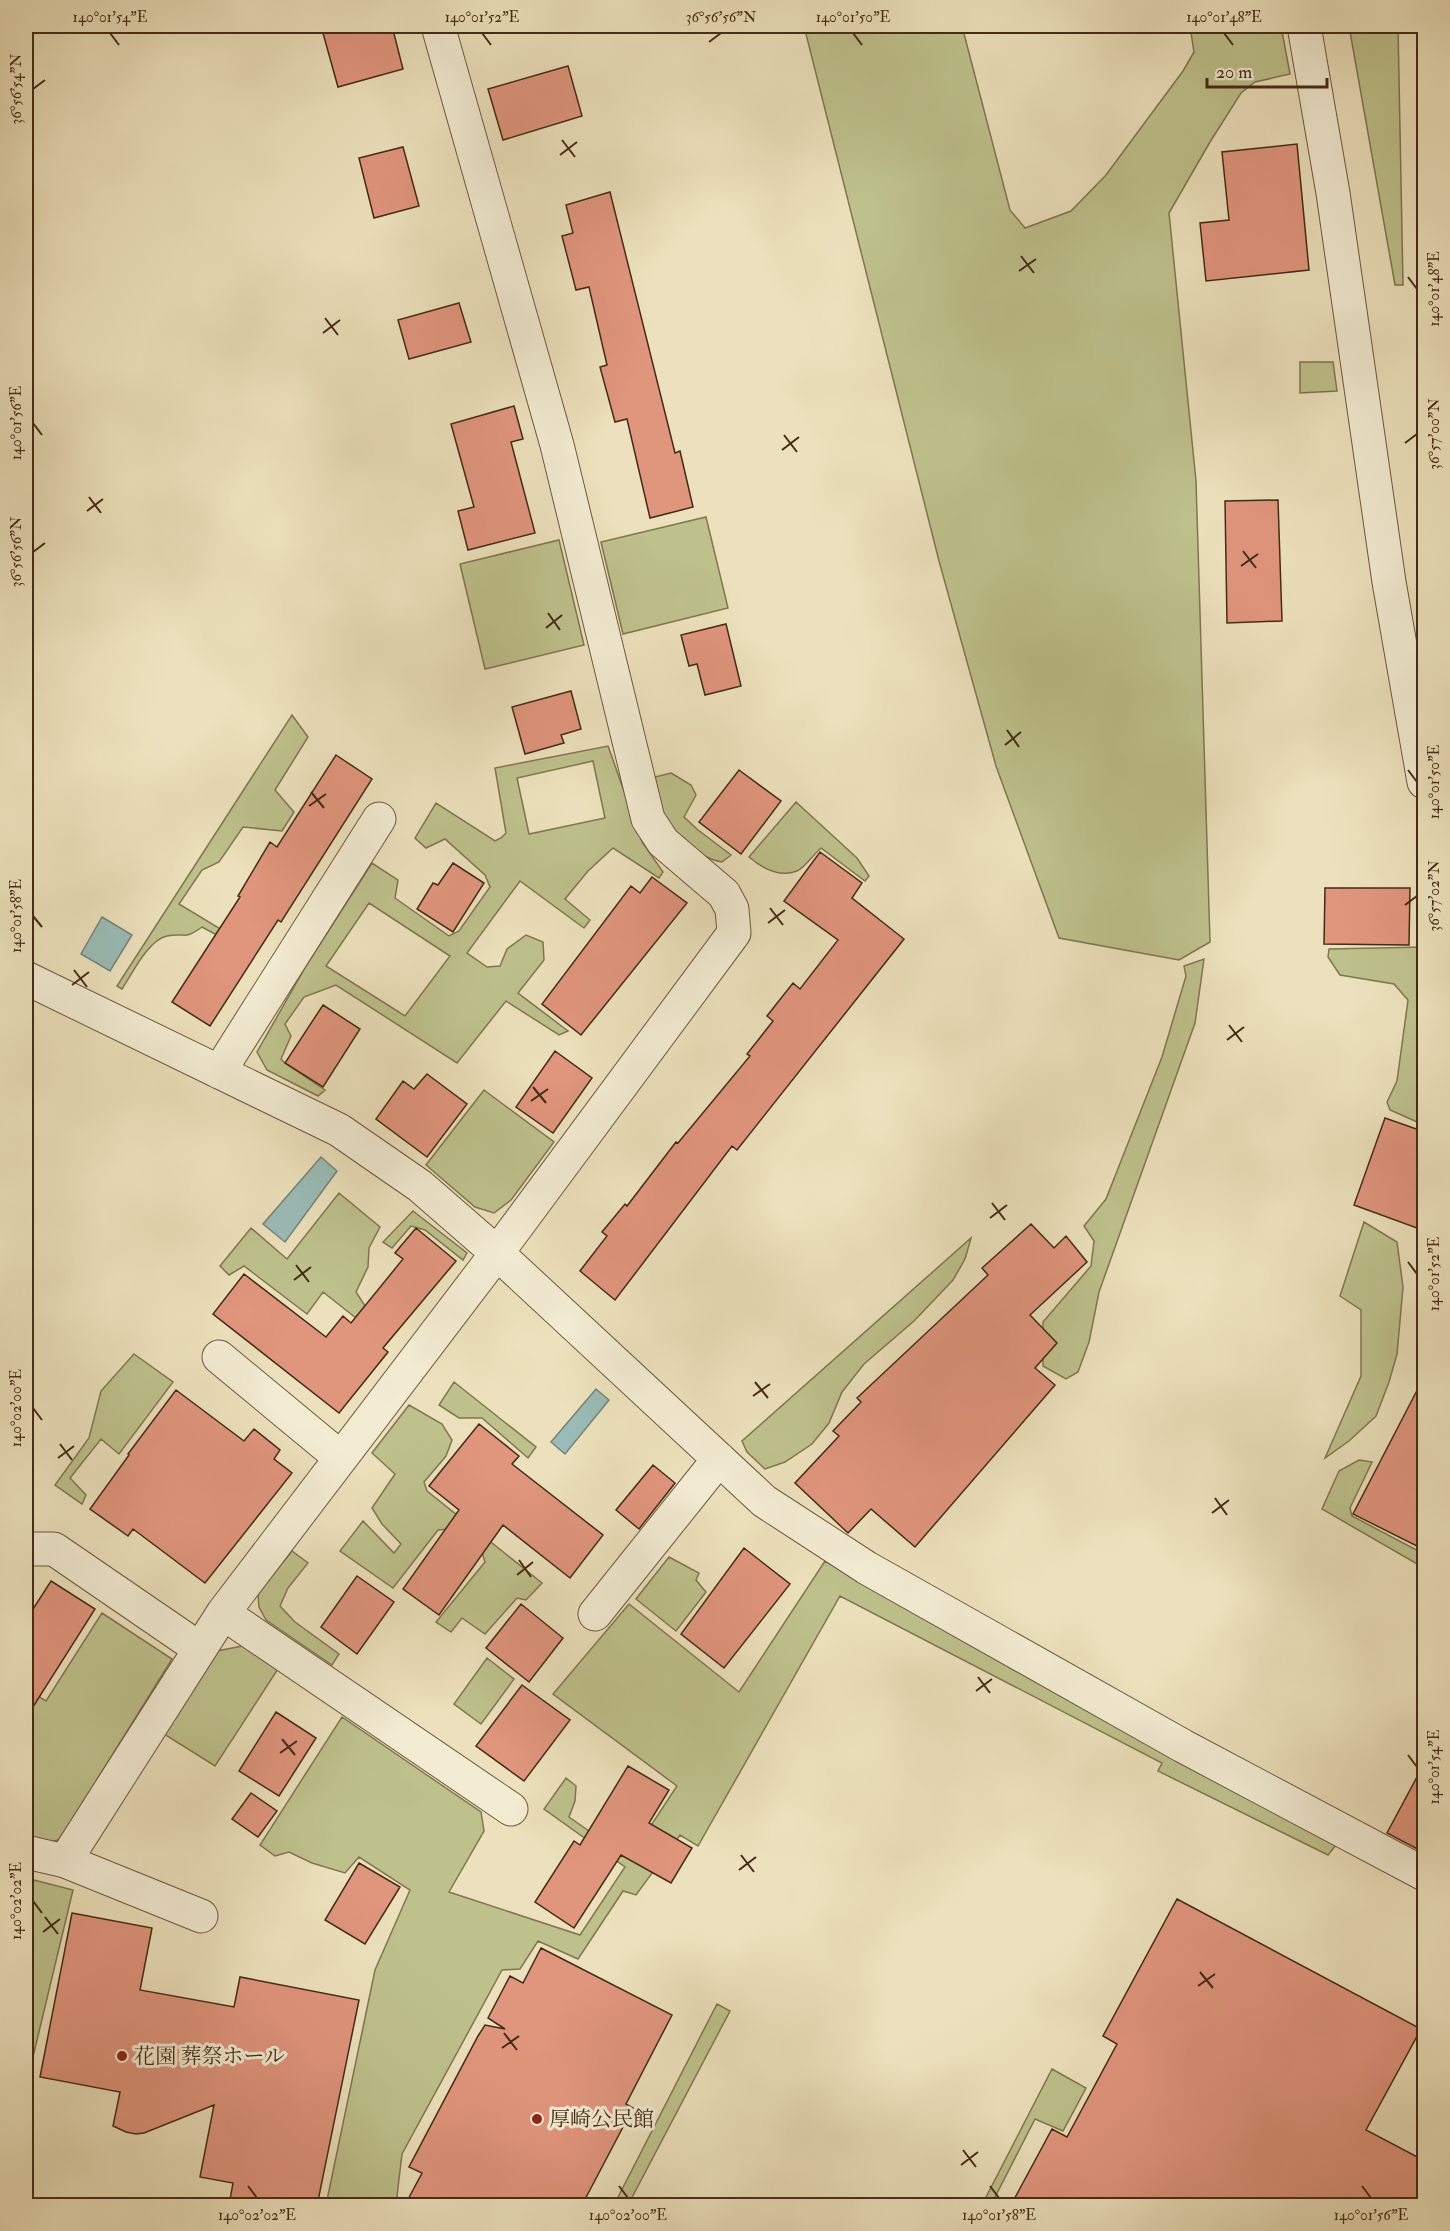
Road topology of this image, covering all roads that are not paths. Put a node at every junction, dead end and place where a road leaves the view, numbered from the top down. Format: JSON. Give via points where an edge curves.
{"nodes":[{"id":1,"x":438,"y":26,"type":"edge"},
{"id":2,"x":1304,"y":26,"type":"edge"},
{"id":3,"x":1425,"y":782,"type":"edge"},
{"id":4,"x":379,"y":819,"type":"dead end"},
{"id":5,"x":26,"y":978,"type":"edge"},
{"id":6,"x":219,"y":1072,"type":"junction"},
{"id":7,"x":497,"y":1252,"type":"junction"},
{"id":8,"x":219,"y":1357,"type":"dead end"},
{"id":9,"x":341,"y":1458,"type":"junction"},
{"id":10,"x":719,"y":1459,"type":"junction"},
{"id":11,"x":26,"y":1549,"type":"edge"},
{"id":12,"x":223,"y":1613,"type":"junction"},
{"id":13,"x":595,"y":1614,"type":"dead end"},
{"id":14,"x":200,"y":1649,"type":"junction"},
{"id":15,"x":511,"y":1809,"type":"dead end"},
{"id":16,"x":26,"y":1852,"type":"edge"},
{"id":17,"x":65,"y":1861,"type":"junction"},
{"id":18,"x":1425,"y":1874,"type":"edge"},
{"id":19,"x":201,"y":1916,"type":"dead end"}],
"edges":[{"from":1,"to":7,"type":"street","via":[[557,445],[648,819],[663,842],[724,894],[732,909],[734,933]]},
{"from":2,"to":3,"type":"street","via":[[1333,193],[1389,582]]},
{"from":4,"to":6,"type":"street"},
{"from":5,"to":6,"type":"street"},
{"from":6,"to":7,"type":"street","via":[[339,1130],[420,1186]]},
{"from":7,"to":9,"type":"street"},
{"from":7,"to":10,"type":"street"},
{"from":8,"to":9,"type":"street"},
{"from":9,"to":12,"type":"street"},
{"from":10,"to":13,"type":"street"},
{"from":10,"to":18,"type":"street","via":[[764,1501],[867,1568],[1183,1746]]},
{"from":11,"to":14,"type":"street","via":[[54,1549]]},
{"from":12,"to":14,"type":"street"},
{"from":12,"to":15,"type":"street"},
{"from":14,"to":17,"type":"street"},
{"from":16,"to":17,"type":"street"},
{"from":17,"to":19,"type":"street"}]}
